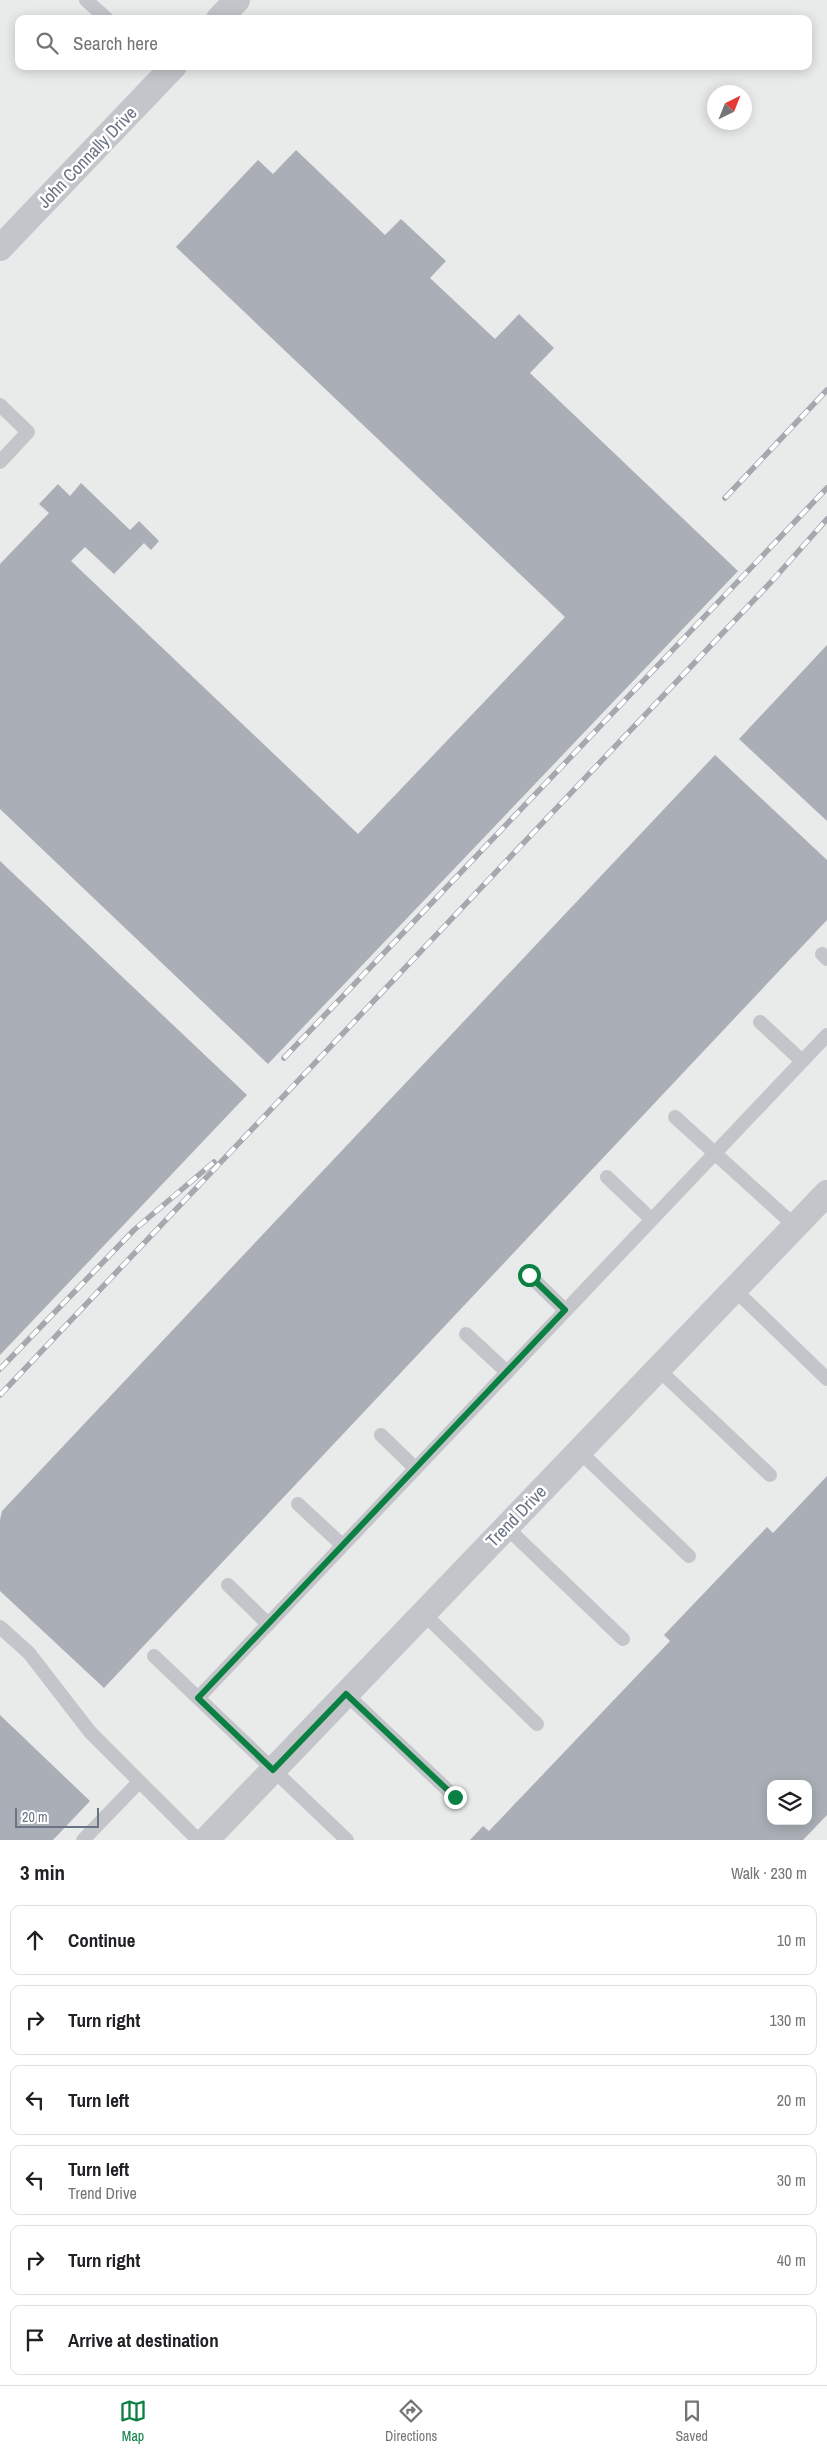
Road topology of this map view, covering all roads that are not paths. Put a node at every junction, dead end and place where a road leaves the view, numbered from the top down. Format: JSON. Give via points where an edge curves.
{"nodes":[{"id":1,"x":86,"y":0,"type":"edge"},
{"id":2,"x":103,"y":15,"type":"edge"},
{"id":3,"x":166,"y":70,"type":"edge"},
{"id":4,"x":0,"y":248,"type":"edge"},
{"id":5,"x":0,"y":405,"type":"edge"},
{"id":6,"x":0,"y":462,"type":"edge"},
{"id":7,"x":760,"y":1022,"type":"dead end"},
{"id":8,"x":827,"y":1035,"type":"edge"},
{"id":9,"x":802,"y":1061,"type":"junction"},
{"id":10,"x":675,"y":1117,"type":"dead end"},
{"id":11,"x":714,"y":1152,"type":"junction"},
{"id":12,"x":607,"y":1177,"type":"dead end"},
{"id":13,"x":826,"y":1195,"type":"edge"},
{"id":14,"x":651,"y":1219,"type":"junction"},
{"id":15,"x":795,"y":1226,"type":"junction"},
{"id":16,"x":529,"y":1275,"type":"dead end"},
{"id":17,"x":734,"y":1289,"type":"junction"},
{"id":18,"x":565,"y":1310,"type":"junction"},
{"id":19,"x":466,"y":1334,"type":"dead end"},
{"id":20,"x":658,"y":1369,"type":"junction"},
{"id":21,"x":507,"y":1372,"type":"junction"},
{"id":22,"x":827,"y":1379,"type":"edge"},
{"id":23,"x":381,"y":1435,"type":"dead end"},
{"id":24,"x":579,"y":1451,"type":"junction"},
{"id":25,"x":415,"y":1468,"type":"junction"},
{"id":26,"x":770,"y":1475,"type":"dead end"},
{"id":27,"x":298,"y":1504,"type":"dead end"},
{"id":28,"x":506,"y":1527,"type":"junction"},
{"id":29,"x":342,"y":1545,"type":"junction"},
{"id":30,"x":689,"y":1556,"type":"dead end"},
{"id":31,"x":228,"y":1585,"type":"dead end"},
{"id":32,"x":423,"y":1613,"type":"junction"},
{"id":33,"x":268,"y":1624,"type":"junction"},
{"id":34,"x":0,"y":1627,"type":"edge"},
{"id":35,"x":623,"y":1639,"type":"dead end"},
{"id":36,"x":154,"y":1656,"type":"dead end"},
{"id":37,"x":346,"y":1694,"type":"junction"},
{"id":38,"x":198,"y":1698,"type":"junction"},
{"id":39,"x":537,"y":1724,"type":"dead end"},
{"id":40,"x":273,"y":1770,"type":"junction"},
{"id":41,"x":139,"y":1782,"type":"junction"},
{"id":42,"x":455,"y":1797,"type":"dead end"},
{"id":43,"x":83,"y":1840,"type":"edge"},
{"id":44,"x":198,"y":1840,"type":"edge"},
{"id":45,"x":206,"y":1840,"type":"edge"},
{"id":46,"x":347,"y":1840,"type":"edge"}],
"edges":[{"from":1,"to":2,"type":"lane"},
{"from":3,"to":4,"type":"street","name":"John Connally Drive"},
{"from":5,"to":6,"type":"lane","via":[[28,432]]},
{"from":7,"to":9,"type":"lane"},
{"from":8,"to":9,"type":"lane"},
{"from":9,"to":11,"type":"lane"},
{"from":10,"to":11,"type":"lane"},
{"from":11,"to":14,"type":"lane"},
{"from":11,"to":15,"type":"lane"},
{"from":12,"to":14,"type":"lane"},
{"from":13,"to":15,"type":"street","name":"Trend Drive"},
{"from":14,"to":18,"type":"lane"},
{"from":15,"to":17,"type":"street","name":"Trend Drive"},
{"from":16,"to":18,"type":"lane"},
{"from":17,"to":20,"type":"street","name":"Trend Drive"},
{"from":17,"to":22,"type":"lane"},
{"from":18,"to":21,"type":"lane"},
{"from":19,"to":21,"type":"lane"},
{"from":20,"to":24,"type":"street","name":"Trend Drive"},
{"from":20,"to":26,"type":"lane"},
{"from":21,"to":25,"type":"lane"},
{"from":23,"to":25,"type":"lane"},
{"from":24,"to":28,"type":"street","name":"Trend Drive"},
{"from":24,"to":30,"type":"lane"},
{"from":25,"to":29,"type":"lane"},
{"from":27,"to":29,"type":"lane"},
{"from":28,"to":32,"type":"street","name":"Trend Drive"},
{"from":28,"to":35,"type":"lane"},
{"from":29,"to":33,"type":"lane"},
{"from":31,"to":33,"type":"lane"},
{"from":32,"to":37,"type":"street","name":"Trend Drive"},
{"from":32,"to":39,"type":"lane"},
{"from":33,"to":38,"type":"lane"},
{"from":34,"to":41,"type":"lane","via":[[29,1653],[90,1732]]},
{"from":36,"to":38,"type":"lane"},
{"from":37,"to":40,"type":"street","name":"Trend Drive"},
{"from":37,"to":42,"type":"lane"},
{"from":38,"to":40,"type":"lane"},
{"from":40,"to":45,"type":"street","name":"Trend Drive"},
{"from":40,"to":46,"type":"lane"},
{"from":41,"to":43,"type":"lane"},
{"from":41,"to":44,"type":"lane"}]}
